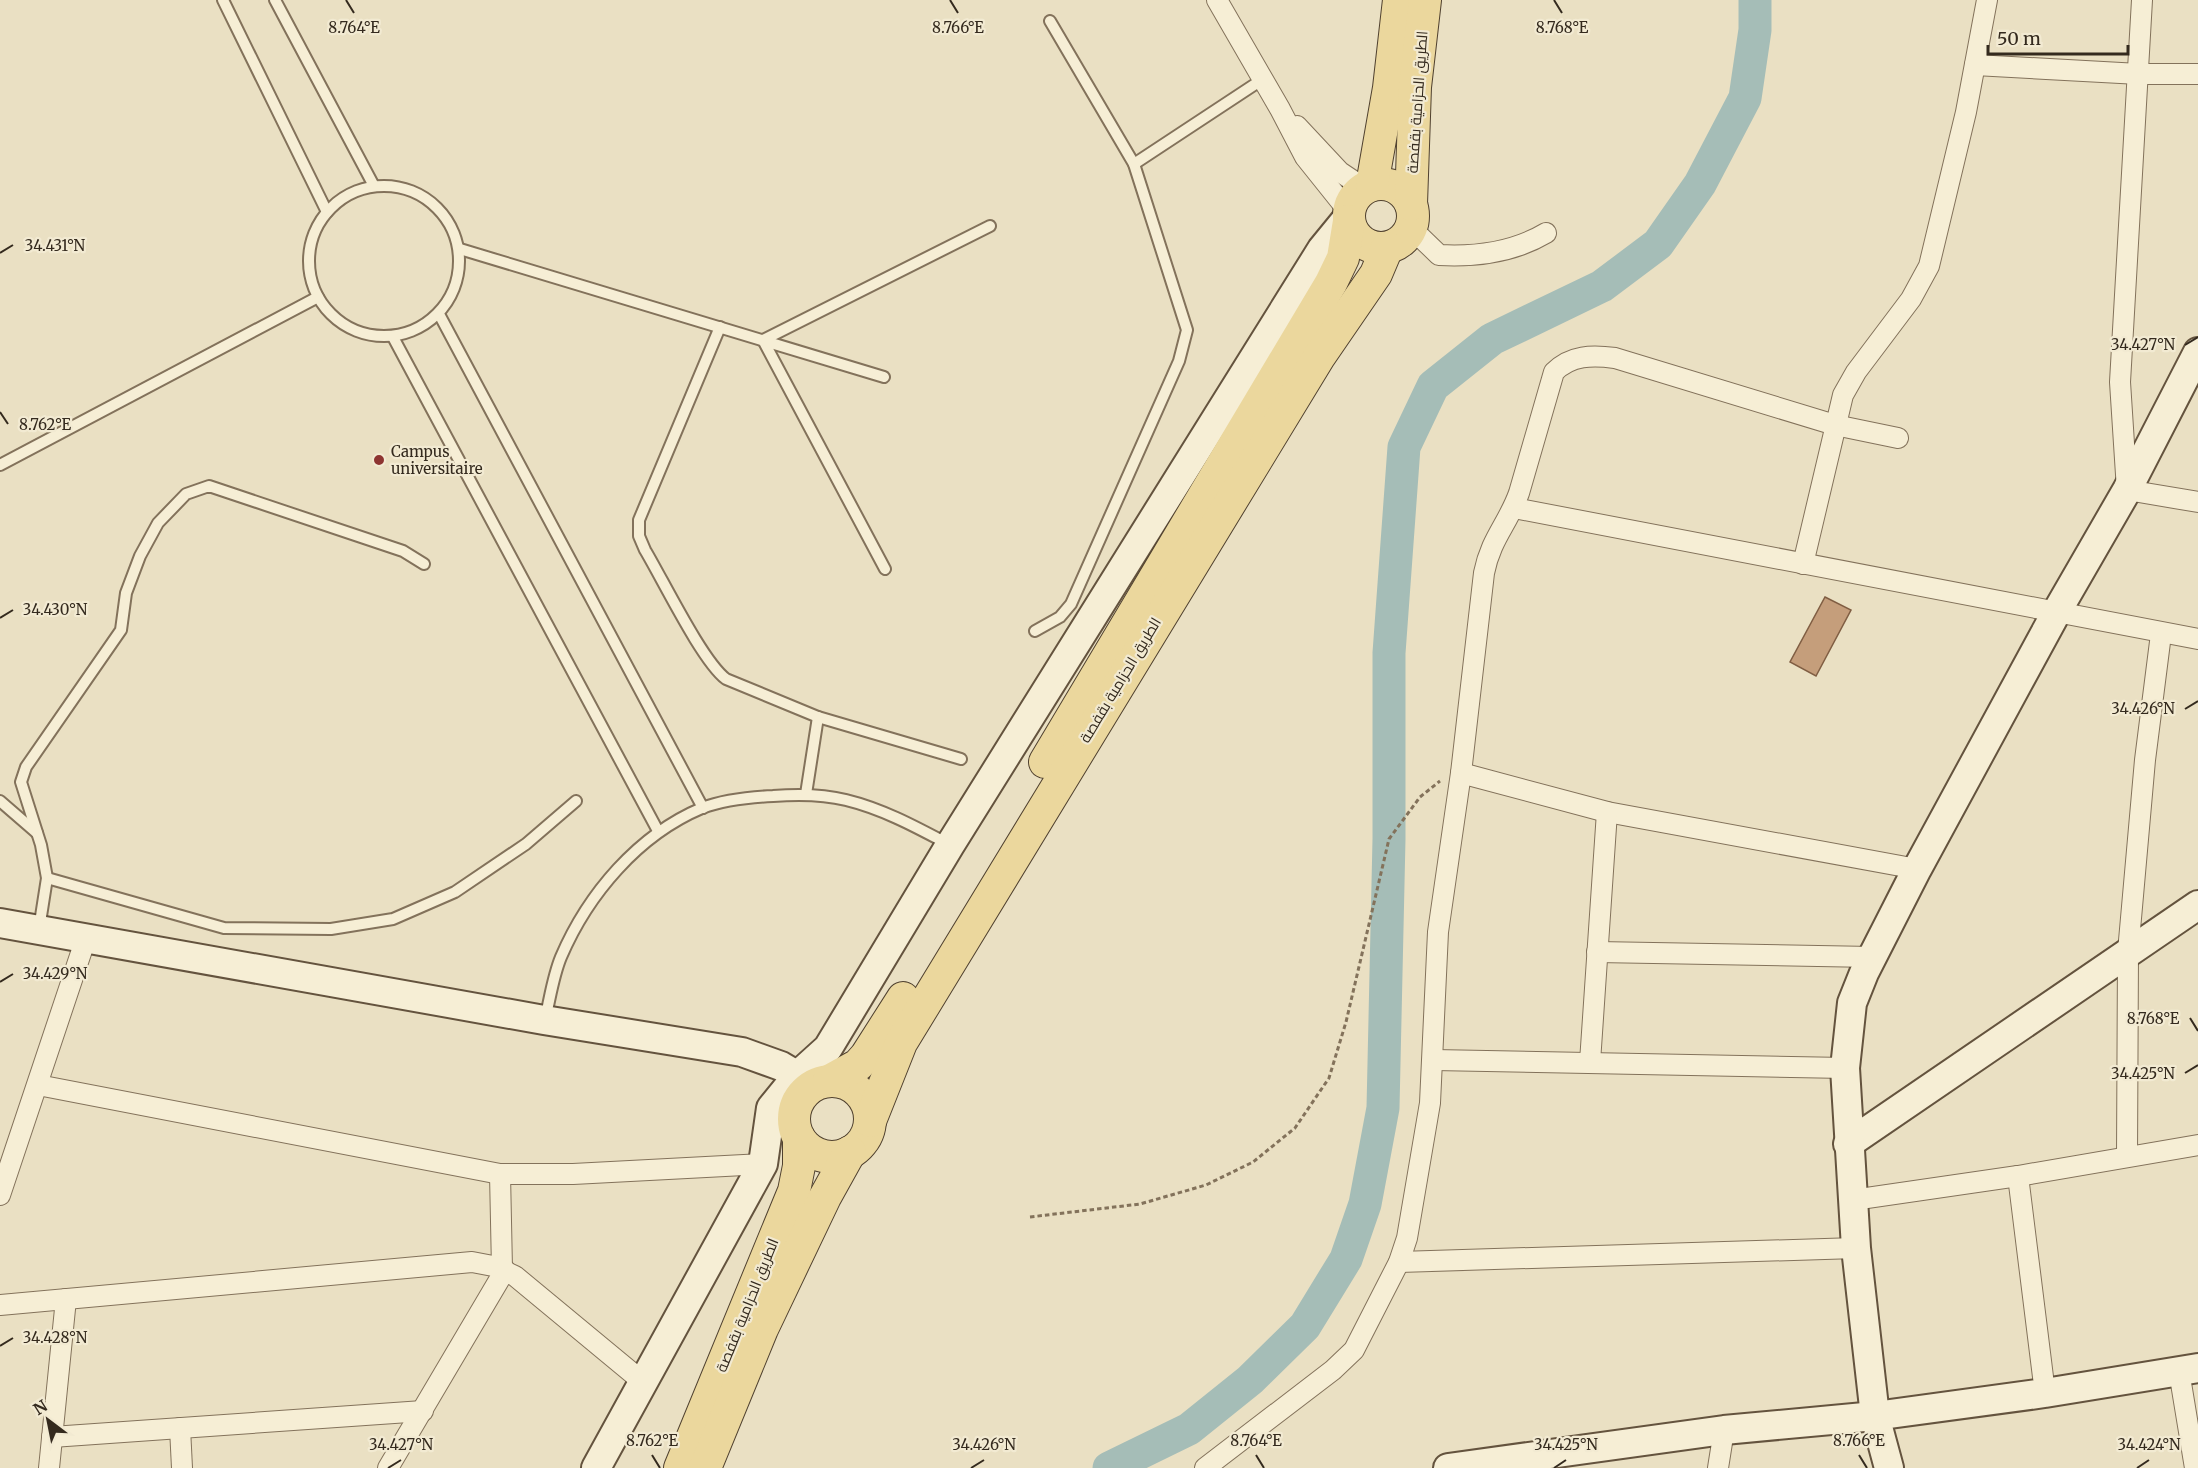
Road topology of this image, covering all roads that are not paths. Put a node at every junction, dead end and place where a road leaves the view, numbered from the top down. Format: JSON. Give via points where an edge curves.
{"nodes":[{"id":1,"x":223,"y":0,"type":"edge"},
{"id":2,"x":275,"y":0,"type":"edge"},
{"id":3,"x":1216,"y":0,"type":"edge"},
{"id":4,"x":1399,"y":0,"type":"edge"},
{"id":5,"x":1425,"y":0,"type":"edge"},
{"id":6,"x":1987,"y":0,"type":"edge"},
{"id":7,"x":2142,"y":0,"type":"edge"},
{"id":8,"x":1050,"y":21,"type":"dead end"},
{"id":9,"x":1975,"y":65,"type":"junction"},
{"id":10,"x":2139,"y":74,"type":"junction"},
{"id":11,"x":2198,"y":74,"type":"edge"},
{"id":12,"x":1263,"y":79,"type":"junction"},
{"id":13,"x":1280,"y":109,"type":"junction"},
{"id":14,"x":1134,"y":164,"type":"junction"},
{"id":15,"x":374,"y":186,"type":"junction"},
{"id":16,"x":1356,"y":204,"type":"junction"},
{"id":17,"x":327,"y":212,"type":"junction"},
{"id":18,"x":1411,"y":216,"type":"junction"},
{"id":19,"x":990,"y":225,"type":"dead end"},
{"id":20,"x":1546,"y":233,"type":"dead end"},
{"id":21,"x":1388,"y":248,"type":"junction"},
{"id":22,"x":460,"y":249,"type":"junction"},
{"id":23,"x":318,"y":297,"type":"junction"},
{"id":24,"x":439,"y":314,"type":"junction"},
{"id":25,"x":720,"y":327,"type":"junction"},
{"id":26,"x":393,"y":336,"type":"junction"},
{"id":27,"x":763,"y":340,"type":"junction"},
{"id":28,"x":2198,"y":352,"type":"edge"},
{"id":29,"x":884,"y":377,"type":"dead end"},
{"id":30,"x":1835,"y":425,"type":"junction"},
{"id":31,"x":1898,"y":438,"type":"dead end"},
{"id":32,"x":0,"y":465,"type":"edge"},
{"id":33,"x":2127,"y":490,"type":"junction"},
{"id":34,"x":2198,"y":502,"type":"edge"},
{"id":35,"x":1514,"y":508,"type":"junction"},
{"id":36,"x":424,"y":564,"type":"dead end"},
{"id":37,"x":1803,"y":564,"type":"junction"},
{"id":38,"x":885,"y":569,"type":"dead end"},
{"id":39,"x":2056,"y":613,"type":"junction"},
{"id":40,"x":1035,"y":631,"type":"dead end"},
{"id":41,"x":2161,"y":634,"type":"junction"},
{"id":42,"x":2198,"y":639,"type":"edge"},
{"id":43,"x":818,"y":717,"type":"junction"},
{"id":44,"x":961,"y":759,"type":"dead end"},
{"id":45,"x":1461,"y":773,"type":"junction"},
{"id":46,"x":806,"y":794,"type":"junction"},
{"id":47,"x":0,"y":801,"type":"edge"},
{"id":48,"x":576,"y":801,"type":"dead end"},
{"id":49,"x":703,"y":808,"type":"junction"},
{"id":50,"x":1607,"y":812,"type":"junction"},
{"id":51,"x":658,"y":831,"type":"junction"},
{"id":52,"x":37,"y":833,"type":"junction"},
{"id":53,"x":950,"y":845,"type":"junction"},
{"id":54,"x":1917,"y":869,"type":"junction"},
{"id":55,"x":47,"y":878,"type":"junction"},
{"id":56,"x":2198,"y":904,"type":"edge"},
{"id":57,"x":0,"y":923,"type":"edge"},
{"id":58,"x":39,"y":930,"type":"junction"},
{"id":59,"x":87,"y":938,"type":"junction"},
{"id":60,"x":1598,"y":951,"type":"junction"},
{"id":61,"x":2128,"y":952,"type":"junction"},
{"id":62,"x":1872,"y":957,"type":"junction"},
{"id":63,"x":544,"y":1020,"type":"junction"},
{"id":64,"x":1434,"y":1060,"type":"junction"},
{"id":65,"x":1590,"y":1062,"type":"junction"},
{"id":66,"x":1845,"y":1068,"type":"junction"},
{"id":67,"x":38,"y":1085,"type":"junction"},
{"id":68,"x":804,"y":1088,"type":"junction"},
{"id":69,"x":870,"y":1121,"type":"junction"},
{"id":70,"x":799,"y":1138,"type":"junction"},
{"id":71,"x":1848,"y":1144,"type":"junction"},
{"id":72,"x":2198,"y":1147,"type":"edge"},
{"id":73,"x":850,"y":1152,"type":"junction"},
{"id":74,"x":2127,"y":1156,"type":"junction"},
{"id":75,"x":764,"y":1164,"type":"junction"},
{"id":76,"x":500,"y":1174,"type":"junction"},
{"id":77,"x":2019,"y":1176,"type":"junction"},
{"id":78,"x":0,"y":1195,"type":"edge"},
{"id":79,"x":1853,"y":1200,"type":"junction"},
{"id":80,"x":1856,"y":1248,"type":"junction"},
{"id":81,"x":1399,"y":1262,"type":"junction"},
{"id":82,"x":504,"y":1270,"type":"junction"},
{"id":83,"x":66,"y":1299,"type":"junction"},
{"id":84,"x":0,"y":1305,"type":"edge"},
{"id":85,"x":2188,"y":1370,"type":"edge"},
{"id":86,"x":643,"y":1382,"type":"junction"},
{"id":87,"x":2045,"y":1393,"type":"junction"},
{"id":88,"x":423,"y":1411,"type":"junction"},
{"id":89,"x":1875,"y":1416,"type":"junction"},
{"id":90,"x":180,"y":1428,"type":"junction"},
{"id":91,"x":1724,"y":1430,"type":"junction"},
{"id":92,"x":52,"y":1437,"type":"junction"},
{"id":93,"x":1504,"y":1463,"type":"edge"},
{"id":94,"x":49,"y":1468,"type":"edge"},
{"id":95,"x":182,"y":1468,"type":"edge"},
{"id":96,"x":388,"y":1468,"type":"edge"},
{"id":97,"x":596,"y":1468,"type":"edge"},
{"id":98,"x":680,"y":1468,"type":"edge"},
{"id":99,"x":705,"y":1468,"type":"edge"},
{"id":100,"x":1205,"y":1468,"type":"edge"},
{"id":101,"x":1448,"y":1468,"type":"edge"},
{"id":102,"x":1718,"y":1468,"type":"edge"},
{"id":103,"x":1889,"y":1468,"type":"edge"},
{"id":104,"x":2195,"y":1468,"type":"edge"}],
"edges":[{"from":1,"to":17,"type":"lane"},
{"from":2,"to":15,"type":"lane"},
{"from":3,"to":12,"type":"street"},
{"from":4,"to":16,"type":"main road","name":"الطريق الحزامية بقفصة","via":[[1389,88]]},
{"from":5,"to":18,"type":"main road","name":"الطريق الحزامية بقفصة","via":[[1415,87]]},
{"from":6,"to":9,"type":"street"},
{"from":7,"to":10,"type":"street"},
{"from":8,"to":14,"type":"lane"},
{"from":9,"to":10,"type":"street"},
{"from":9,"to":30,"type":"street","via":[[1929,266],[1911,299],[1848,384]]},
{"from":10,"to":11,"type":"street"},
{"from":10,"to":33,"type":"street","via":[[2120,382]]},
{"from":12,"to":13,"type":"street"},
{"from":12,"to":14,"type":"lane"},
{"from":13,"to":16,"type":"street","via":[[1340,172]]},
{"from":13,"to":16,"type":"street","via":[[1305,157]]},
{"from":14,"to":40,"type":"lane","via":[[1187,330],[1179,361],[1071,604],[1060,617]]},
{"from":15,"to":17,"type":"lane","via":[[340,200]]},
{"from":15,"to":22,"type":"lane","via":[[398,186],[420,194],[439,208]]},
{"from":16,"to":18,"type":"main road","via":[[1395,187]]},
{"from":16,"to":21,"type":"main road","via":[[1356,237],[1370,247]]},
{"from":16,"to":53,"type":"street","via":[[1322,249]]},
{"from":16,"to":68,"type":"main road","name":"الطريق الحزامية بقفصة","via":[[1343,258],[1331,283],[886,1026],[858,1065]]},
{"from":17,"to":23,"type":"lane","via":[[315,231],[309,253],[310,276]]},
{"from":18,"to":20,"type":"street","via":[[1439,255],[1468,256],[1528,244]]},
{"from":18,"to":21,"type":"main road","via":[[1402,241]]},
{"from":19,"to":27,"type":"lane"},
{"from":21,"to":69,"type":"main road","name":"الطريق الحزامية بقفصة","via":[[1376,274],[1318,357],[901,1043]]},
{"from":22,"to":24,"type":"lane","via":[[460,272],[453,295]]},
{"from":22,"to":25,"type":"lane"},
{"from":23,"to":26,"type":"lane","via":[[331,315],[349,329],[371,336]]},
{"from":23,"to":32,"type":"lane"},
{"from":24,"to":26,"type":"lane","via":[[418,329]]},
{"from":24,"to":49,"type":"lane"},
{"from":25,"to":27,"type":"lane"},
{"from":25,"to":43,"type":"lane","via":[[639,520],[639,536],[718,673]]},
{"from":26,"to":51,"type":"lane"},
{"from":27,"to":29,"type":"lane"},
{"from":27,"to":38,"type":"lane"},
{"from":28,"to":33,"type":"street"},
{"from":30,"to":31,"type":"street"},
{"from":30,"to":35,"type":"street","via":[[1615,358],[1578,358],[1563,363],[1550,380]]},
{"from":30,"to":37,"type":"street"},
{"from":33,"to":34,"type":"street"},
{"from":33,"to":39,"type":"street"},
{"from":35,"to":37,"type":"street"},
{"from":35,"to":45,"type":"street","via":[[1490,546],[1484,573]]},
{"from":36,"to":52,"type":"lane","via":[[403,551],[209,486],[186,494],[158,523],[140,556],[126,593],[121,630],[26,767],[21,782]]},
{"from":37,"to":39,"type":"street"},
{"from":39,"to":41,"type":"street"},
{"from":39,"to":54,"type":"street"},
{"from":41,"to":42,"type":"street"},
{"from":41,"to":61,"type":"street"},
{"from":43,"to":44,"type":"lane"},
{"from":43,"to":46,"type":"lane"},
{"from":45,"to":50,"type":"street"},
{"from":45,"to":64,"type":"street","via":[[1438,932]]},
{"from":46,"to":49,"type":"lane","via":[[752,797]]},
{"from":46,"to":53,"type":"lane","via":[[845,800],[890,814]]},
{"from":47,"to":52,"type":"lane"},
{"from":48,"to":55,"type":"lane","via":[[526,844],[455,892],[393,919],[331,928],[224,928]]},
{"from":49,"to":51,"type":"lane"},
{"from":50,"to":54,"type":"street"},
{"from":50,"to":60,"type":"street"},
{"from":51,"to":63,"type":"lane","via":[[622,864],[584,913],[561,958]]},
{"from":52,"to":55,"type":"lane"},
{"from":53,"to":68,"type":"street"},
{"from":54,"to":62,"type":"street"},
{"from":55,"to":58,"type":"lane"},
{"from":56,"to":61,"type":"street"},
{"from":57,"to":58,"type":"street"},
{"from":58,"to":59,"type":"street"},
{"from":59,"to":63,"type":"street"},
{"from":59,"to":67,"type":"street"},
{"from":60,"to":62,"type":"street"},
{"from":60,"to":65,"type":"street"},
{"from":61,"to":71,"type":"street"},
{"from":61,"to":74,"type":"street"},
{"from":62,"to":66,"type":"street","via":[[1852,1003]]},
{"from":63,"to":68,"type":"street","via":[[742,1052]]},
{"from":64,"to":65,"type":"street"},
{"from":64,"to":81,"type":"street","via":[[1422,1157]]},
{"from":65,"to":66,"type":"street"},
{"from":66,"to":71,"type":"street"},
{"from":67,"to":76,"type":"street"},
{"from":67,"to":78,"type":"street"},
{"from":68,"to":69,"type":"main road","via":[[850,1085],[870,1110]]},
{"from":68,"to":70,"type":"main road","via":[[794,1117]]},
{"from":68,"to":75,"type":"street","via":[[771,1108]]},
{"from":69,"to":73,"type":"main road","via":[[863,1141]]},
{"from":70,"to":73,"type":"main road","via":[[814,1153],[836,1157]]},
{"from":70,"to":98,"type":"main road","name":"الطريق الحزامية بقفصة","via":[[794,1191]]},
{"from":71,"to":79,"type":"street"},
{"from":72,"to":74,"type":"street"},
{"from":73,"to":99,"type":"main road","name":"الطريق الحزامية بقفصة","via":[[762,1329]]},
{"from":74,"to":77,"type":"street"},
{"from":75,"to":76,"type":"street"},
{"from":75,"to":86,"type":"street"},
{"from":76,"to":82,"type":"street"},
{"from":77,"to":79,"type":"street"},
{"from":77,"to":87,"type":"street"},
{"from":79,"to":80,"type":"street"},
{"from":80,"to":81,"type":"street"},
{"from":80,"to":89,"type":"street"},
{"from":81,"to":100,"type":"street","via":[[1366,1330],[1348,1357]]},
{"from":82,"to":83,"type":"street","via":[[472,1262]]},
{"from":82,"to":86,"type":"street"},
{"from":82,"to":88,"type":"street"},
{"from":83,"to":84,"type":"street"},
{"from":83,"to":92,"type":"street"},
{"from":85,"to":87,"type":"street"},
{"from":85,"to":104,"type":"street"},
{"from":86,"to":97,"type":"street"},
{"from":87,"to":89,"type":"street"},
{"from":88,"to":90,"type":"street"},
{"from":88,"to":96,"type":"street"},
{"from":89,"to":91,"type":"street"},
{"from":89,"to":103,"type":"street"},
{"from":90,"to":92,"type":"street"},
{"from":90,"to":95,"type":"street"},
{"from":91,"to":93,"type":"street"},
{"from":91,"to":102,"type":"street"},
{"from":92,"to":94,"type":"street"},
{"from":93,"to":101,"type":"street"}]}
